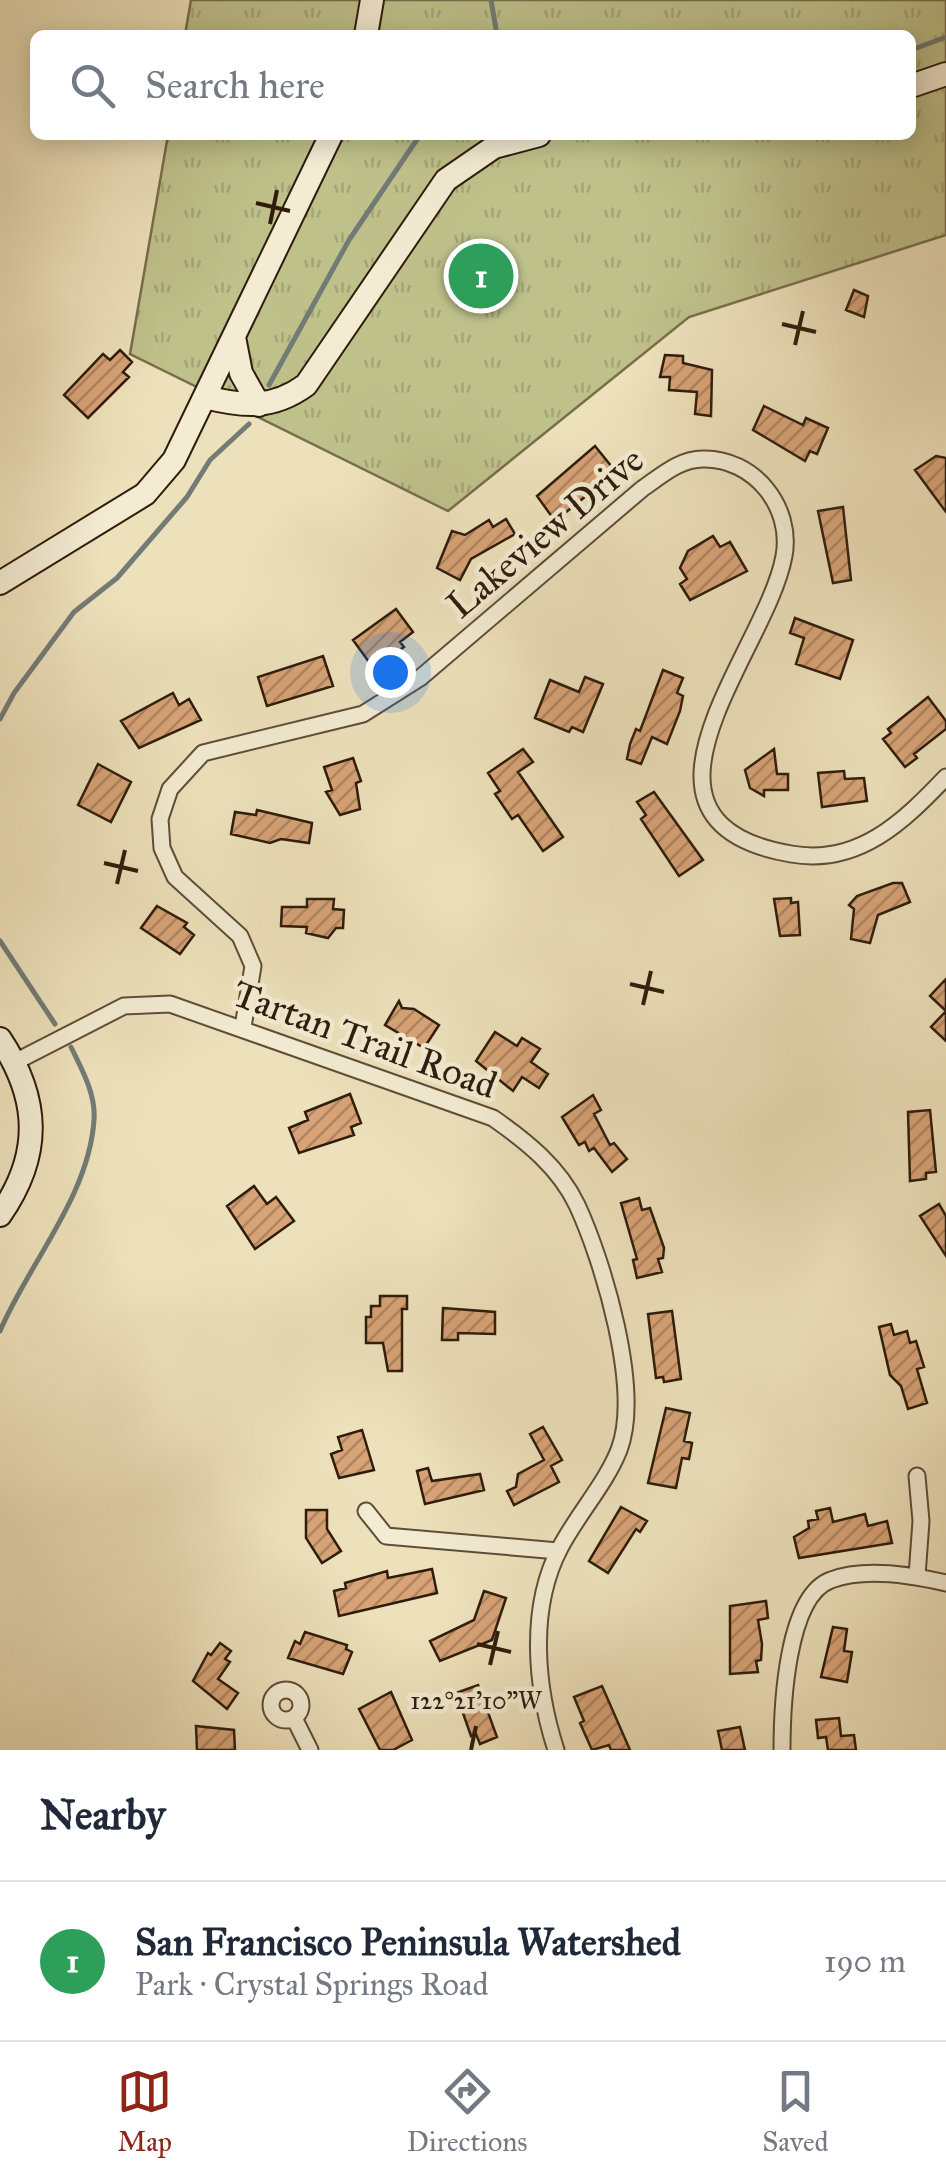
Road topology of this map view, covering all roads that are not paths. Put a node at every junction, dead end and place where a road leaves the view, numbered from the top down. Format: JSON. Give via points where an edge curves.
{"nodes":[{"id":1,"x":372,"y":0,"type":"edge"},
{"id":2,"x":367,"y":30,"type":"edge"},
{"id":3,"x":946,"y":74,"type":"edge"},
{"id":4,"x":916,"y":84,"type":"edge"},
{"id":5,"x":329,"y":140,"type":"edge"},
{"id":6,"x":520,"y":140,"type":"edge"},
{"id":7,"x":234,"y":336,"type":"junction"},
{"id":8,"x":206,"y":397,"type":"junction"},
{"id":9,"x":259,"y":406,"type":"junction"},
{"id":10,"x":0,"y":583,"type":"edge"},
{"id":11,"x":946,"y":777,"type":"edge"},
{"id":12,"x":243,"y":1028,"type":"junction"},
{"id":13,"x":0,"y":1040,"type":"edge"},
{"id":14,"x":15,"y":1062,"type":"junction"},
{"id":15,"x":0,"y":1214,"type":"edge"},
{"id":16,"x":918,"y":1476,"type":"dead end"},
{"id":17,"x":366,"y":1511,"type":"dead end"},
{"id":18,"x":558,"y":1552,"type":"junction"},
{"id":19,"x":917,"y":1576,"type":"junction"},
{"id":20,"x":946,"y":1584,"type":"edge"},
{"id":21,"x":294,"y":1718,"type":"dead end"},
{"id":22,"x":310,"y":1750,"type":"edge"},
{"id":23,"x":556,"y":1750,"type":"edge"},
{"id":24,"x":782,"y":1750,"type":"edge"}],
"edges":[{"from":1,"to":2,"type":"main road"},
{"from":3,"to":4,"type":"main road"},
{"from":5,"to":7,"type":"main road"},
{"from":6,"to":9,"type":"main road","via":[[494,147],[446,180],[306,384],[286,400]]},
{"from":7,"to":8,"type":"main road"},
{"from":7,"to":9,"type":"main road","via":[[241,374]]},
{"from":8,"to":9,"type":"main road"},
{"from":8,"to":10,"type":"main road","via":[[174,460],[145,494]]},
{"from":11,"to":12,"type":"street","name":"Lakeview Drive","via":[[868,846],[832,857],[770,850],[740,840],[720,822],[704,794],[700,763],[784,556],[782,510],[758,478],[735,465],[703,458],[677,464],[490,622],[377,705],[204,753],[186,768],[160,819],[162,848],[174,877],[240,936],[253,966]]},
{"from":12,"to":14,"type":"street","name":"Tartan Trail Road","via":[[170,1004],[124,1006]]},
{"from":12,"to":18,"type":"street","name":"Tartan Trail Road","via":[[493,1118],[534,1147],[576,1203],[622,1354],[625,1401],[620,1447]]},
{"from":13,"to":14,"type":"main road"},
{"from":14,"to":15,"type":"main road","via":[[33,1111],[21,1185]]},
{"from":16,"to":19,"type":"street"},
{"from":17,"to":18,"type":"street","via":[[386,1536]]},
{"from":18,"to":23,"type":"street","name":"Tartan Trail Road","via":[[537,1668]]},
{"from":19,"to":20,"type":"street"},
{"from":19,"to":24,"type":"street","via":[[831,1580],[814,1592],[798,1617]]},
{"from":21,"to":22,"type":"street"}]}
